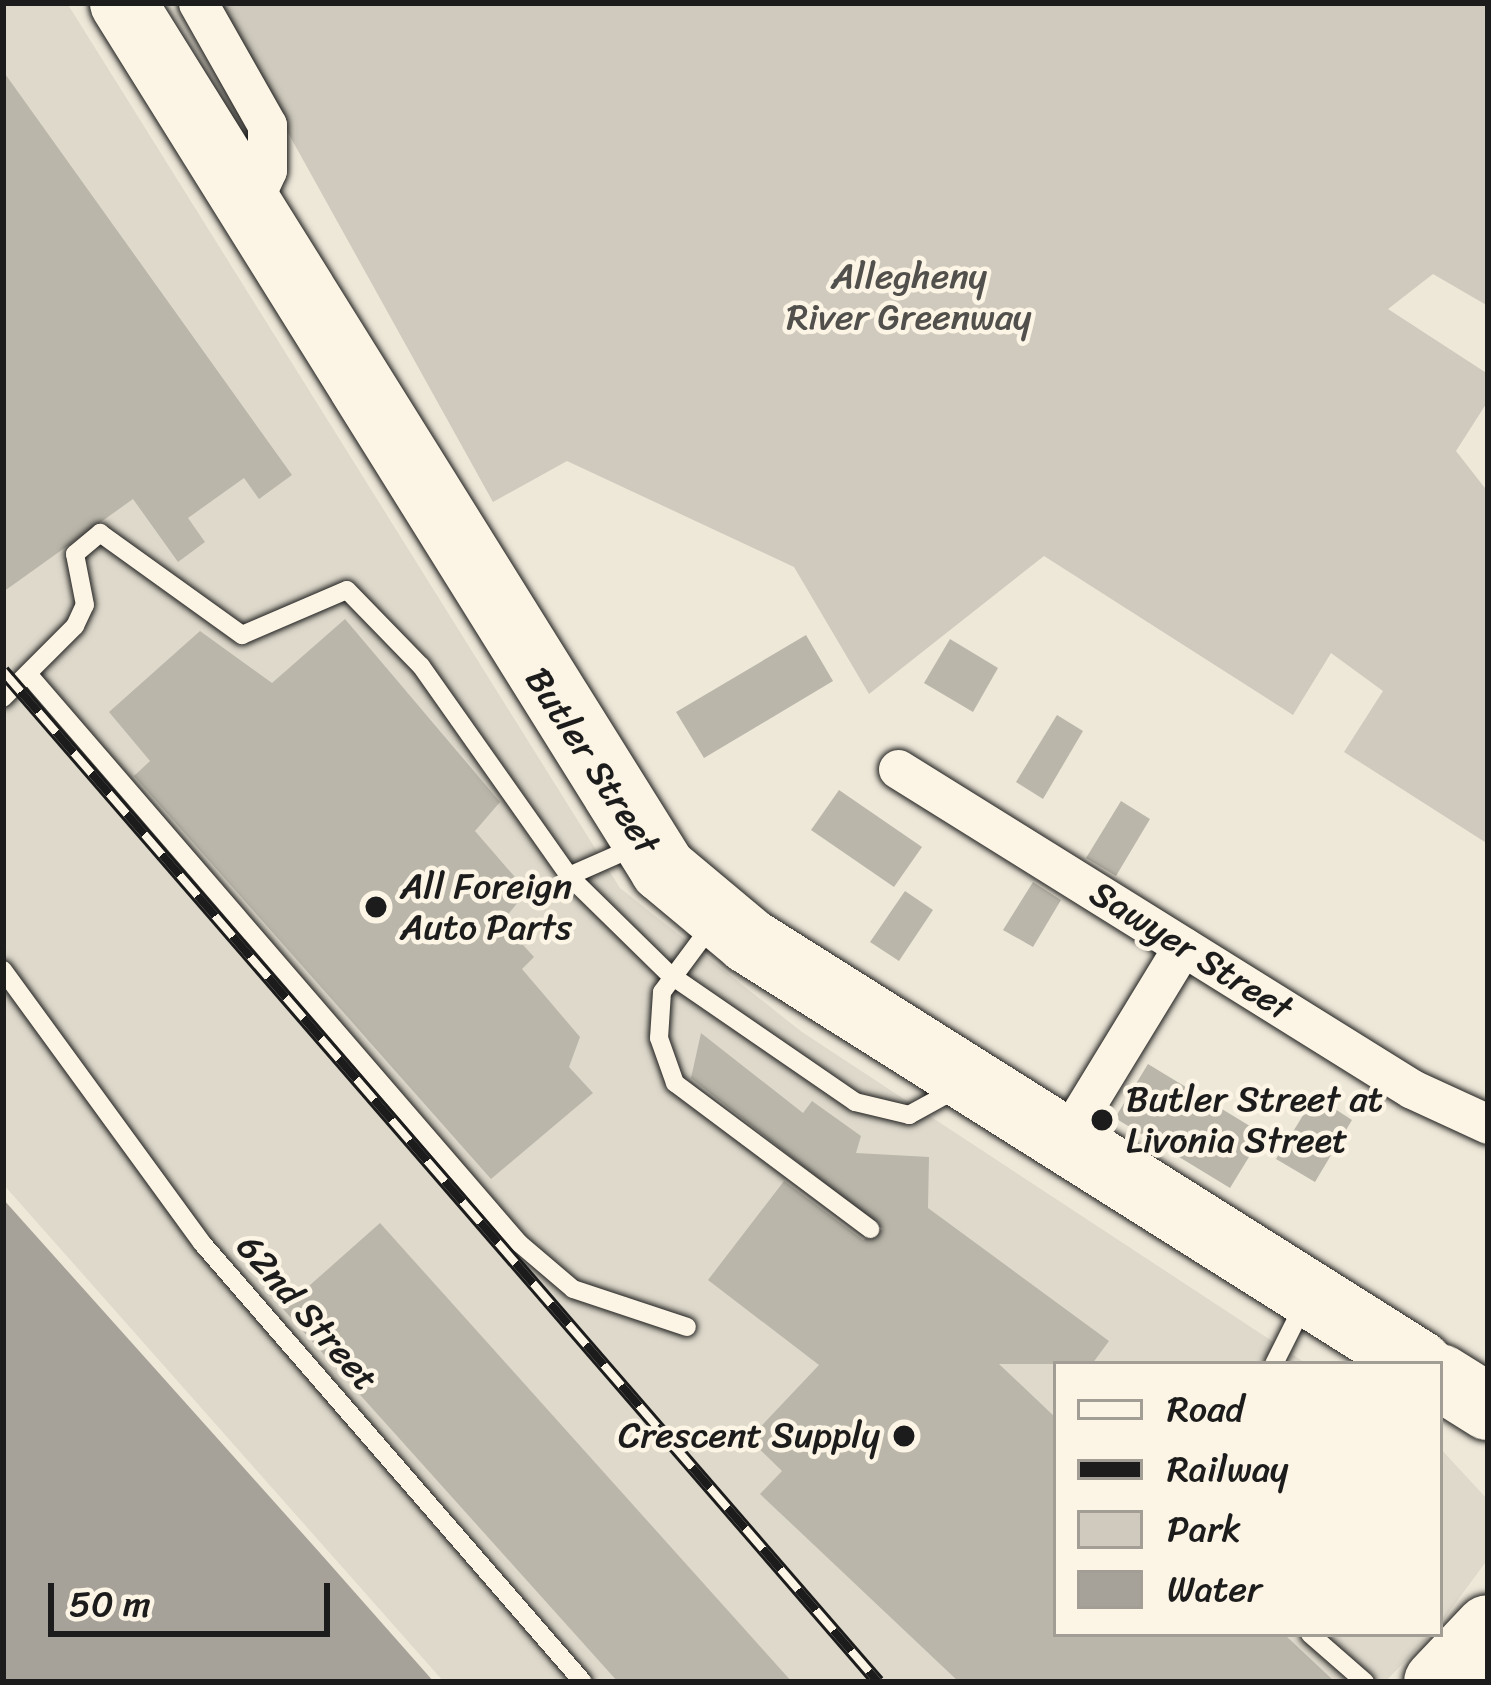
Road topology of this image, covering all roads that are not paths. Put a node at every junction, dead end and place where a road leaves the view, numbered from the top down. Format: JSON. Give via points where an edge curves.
{"nodes":[{"id":1,"x":123,"y":3,"type":"edge"},
{"id":2,"x":197,"y":3,"type":"edge"},
{"id":3,"x":249,"y":209,"type":"junction"},
{"id":4,"x":28,"y":674,"type":"junction"},
{"id":5,"x":3,"y":698,"type":"edge"},
{"id":6,"x":898,"y":769,"type":"dead end"},
{"id":7,"x":641,"y":844,"type":"junction"},
{"id":8,"x":569,"y":876,"type":"junction"},
{"id":9,"x":717,"y":919,"type":"junction"},
{"id":10,"x":1183,"y":946,"type":"junction"},
{"id":11,"x":3,"y":970,"type":"edge"},
{"id":12,"x":669,"y":974,"type":"junction"},
{"id":13,"x":969,"y":1081,"type":"junction"},
{"id":14,"x":1488,"y":1124,"type":"edge"},
{"id":15,"x":1064,"y":1141,"type":"junction"},
{"id":16,"x":870,"y":1229,"type":"dead end"},
{"id":17,"x":1309,"y":1294,"type":"junction"},
{"id":18,"x":687,"y":1327,"type":"dead end"},
{"id":19,"x":1276,"y":1361,"type":"edge"},
{"id":20,"x":1415,"y":1361,"type":"edge"},
{"id":21,"x":1488,"y":1628,"type":"edge"},
{"id":22,"x":1313,"y":1637,"type":"edge"},
{"id":23,"x":583,"y":1682,"type":"edge"},
{"id":24,"x":1365,"y":1682,"type":"edge"},
{"id":25,"x":1437,"y":1682,"type":"edge"}],
"edges":[{"from":1,"to":3,"type":"highway","name":"Butler Street"},
{"from":2,"to":3,"type":"street","via":[[267,125],[267,170]]},
{"from":3,"to":7,"type":"highway","name":"Butler Street"},
{"from":4,"to":5,"type":"lane"},
{"from":4,"to":8,"type":"lane","via":[[75,626],[85,605],[75,554],[100,532],[242,635],[331,592],[365,599],[527,802]]},
{"from":4,"to":18,"type":"lane","via":[[519,1243],[573,1289]]},
{"from":6,"to":10,"type":"street","name":"Sawyer Street"},
{"from":7,"to":8,"type":"lane"},
{"from":7,"to":9,"type":"highway","name":"Butler Street"},
{"from":8,"to":12,"type":"lane"},
{"from":9,"to":12,"type":"lane"},
{"from":9,"to":13,"type":"highway","name":"Butler Street"},
{"from":10,"to":14,"type":"street","name":"Sawyer Street"},
{"from":10,"to":15,"type":"street"},
{"from":11,"to":23,"type":"lane","name":"62nd Street","via":[[202,1243]]},
{"from":12,"to":13,"type":"lane","via":[[886,1115],[928,1108]]},
{"from":12,"to":16,"type":"lane","via":[[659,1038],[675,1083]]},
{"from":13,"to":15,"type":"highway","name":"Butler Street"},
{"from":15,"to":17,"type":"highway","name":"Butler Street"},
{"from":17,"to":19,"type":"lane"},
{"from":17,"to":20,"type":"highway","name":"Butler Street"},
{"from":21,"to":25,"type":"highway"},
{"from":22,"to":24,"type":"lane"}]}
